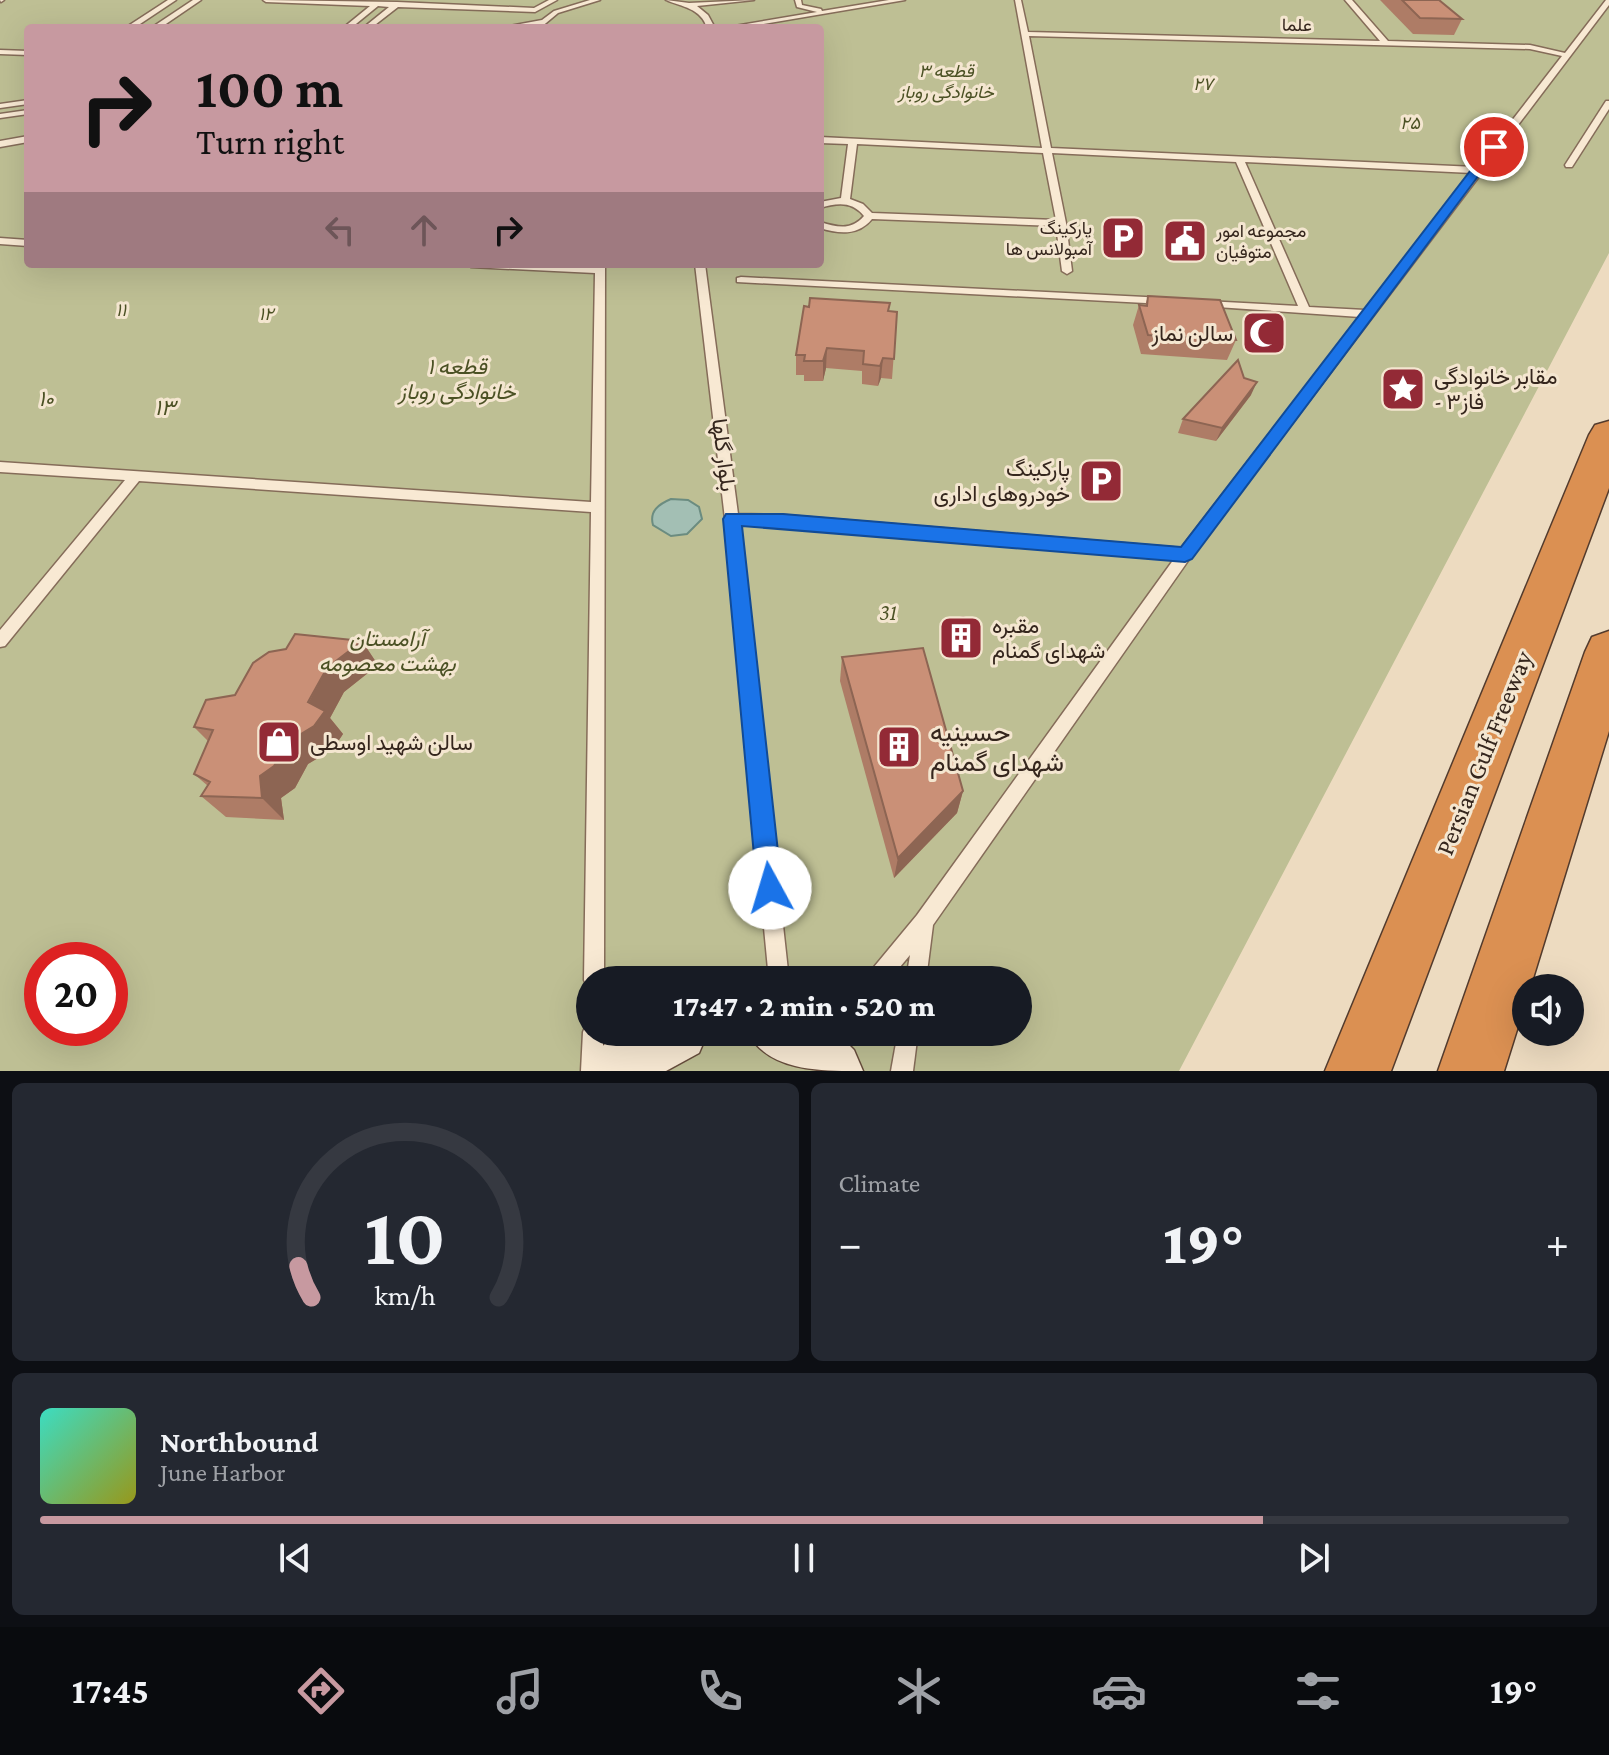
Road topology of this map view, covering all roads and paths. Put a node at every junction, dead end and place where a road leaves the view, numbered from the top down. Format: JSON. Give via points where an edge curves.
{"nodes":[{"id":1,"x":173,"y":0,"type":"edge"},
{"id":2,"x":181,"y":0,"type":"edge"},
{"id":3,"x":191,"y":0,"type":"edge"},
{"id":4,"x":198,"y":0,"type":"edge"},
{"id":5,"x":266,"y":0,"type":"edge"},
{"id":6,"x":546,"y":0,"type":"edge"},
{"id":7,"x":593,"y":0,"type":"edge"},
{"id":8,"x":669,"y":0,"type":"edge"},
{"id":9,"x":751,"y":0,"type":"edge"},
{"id":10,"x":798,"y":0,"type":"edge"},
{"id":11,"x":902,"y":0,"type":"edge"},
{"id":12,"x":1018,"y":0,"type":"edge"},
{"id":13,"x":1348,"y":0,"type":"edge"},
{"id":14,"x":1609,"y":0,"type":"edge"},
{"id":15,"x":376,"y":4,"type":"junction"},
{"id":16,"x":397,"y":4,"type":"junction"},
{"id":17,"x":688,"y":5,"type":"junction"},
{"id":18,"x":838,"y":11,"type":"junction"},
{"id":19,"x":135,"y":24,"type":"edge"},
{"id":20,"x":161,"y":24,"type":"edge"},
{"id":21,"x":352,"y":24,"type":"edge"},
{"id":22,"x":372,"y":24,"type":"edge"},
{"id":23,"x":540,"y":24,"type":"edge"},
{"id":24,"x":710,"y":24,"type":"edge"},
{"id":25,"x":753,"y":24,"type":"edge"},
{"id":26,"x":1025,"y":34,"type":"junction"},
{"id":27,"x":1386,"y":43,"type":"junction"},
{"id":28,"x":0,"y":52,"type":"edge"},
{"id":29,"x":24,"y":53,"type":"edge"},
{"id":30,"x":1566,"y":55,"type":"junction"},
{"id":31,"x":0,"y":60,"type":"edge"},
{"id":32,"x":24,"y":61,"type":"edge"},
{"id":33,"x":24,"y":103,"type":"edge"},
{"id":34,"x":1609,"y":103,"type":"edge"},
{"id":35,"x":0,"y":106,"type":"edge"},
{"id":36,"x":24,"y":113,"type":"edge"},
{"id":37,"x":0,"y":116,"type":"edge"},
{"id":38,"x":24,"y":140,"type":"edge"},
{"id":39,"x":824,"y":140,"type":"edge"},
{"id":40,"x":24,"y":141,"type":"edge"},
{"id":41,"x":853,"y":142,"type":"junction"},
{"id":42,"x":0,"y":144,"type":"edge"},
{"id":43,"x":1047,"y":151,"type":"junction"},
{"id":44,"x":0,"y":156,"type":"edge"},
{"id":45,"x":1239,"y":159,"type":"junction"},
{"id":46,"x":1569,"y":165,"type":"dead end"},
{"id":47,"x":1476,"y":170,"type":"junction"},
{"id":48,"x":845,"y":201,"type":"junction"},
{"id":49,"x":824,"y":204,"type":"edge"},
{"id":50,"x":869,"y":216,"type":"junction"},
{"id":51,"x":1061,"y":223,"type":"junction"},
{"id":52,"x":824,"y":226,"type":"edge"},
{"id":53,"x":0,"y":241,"type":"edge"},
{"id":54,"x":24,"y":243,"type":"edge"},
{"id":55,"x":600,"y":268,"type":"edge"},
{"id":56,"x":701,"y":268,"type":"edge"},
{"id":57,"x":1067,"y":271,"type":"dead end"},
{"id":58,"x":741,"y":280,"type":"dead end"},
{"id":59,"x":1182,"y":302,"type":"edge"},
{"id":60,"x":1198,"y":303,"type":"edge"},
{"id":61,"x":1305,"y":310,"type":"junction"},
{"id":62,"x":1369,"y":314,"type":"junction"},
{"id":63,"x":1609,"y":435,"type":"edge"},
{"id":64,"x":0,"y":467,"type":"edge"},
{"id":65,"x":136,"y":476,"type":"junction"},
{"id":66,"x":599,"y":508,"type":"junction"},
{"id":67,"x":732,"y":519,"type":"junction"},
{"id":68,"x":1185,"y":554,"type":"junction"},
{"id":69,"x":0,"y":641,"type":"edge"},
{"id":70,"x":1609,"y":652,"type":"edge"},
{"id":71,"x":924,"y":922,"type":"junction"},
{"id":72,"x":594,"y":966,"type":"edge"},
{"id":73,"x":791,"y":966,"type":"edge"},
{"id":74,"x":888,"y":966,"type":"edge"},
{"id":75,"x":918,"y":966,"type":"edge"},
{"id":76,"x":593,"y":1046,"type":"edge"},
{"id":77,"x":649,"y":1046,"type":"edge"},
{"id":78,"x":906,"y":1046,"type":"edge"},
{"id":79,"x":592,"y":1071,"type":"edge"},
{"id":80,"x":619,"y":1071,"type":"edge"},
{"id":81,"x":902,"y":1071,"type":"edge"},
{"id":82,"x":1358,"y":1071,"type":"edge"},
{"id":83,"x":1471,"y":1071,"type":"edge"}],
"edges":[{"from":1,"to":19,"type":"lane"},
{"from":2,"to":3,"type":"lane"},
{"from":4,"to":20,"type":"lane"},
{"from":5,"to":15,"type":"lane"},
{"from":6,"to":16,"type":"lane","via":[[554,0],[535,10]]},
{"from":7,"to":23,"type":"lane","via":[[566,7]]},
{"from":8,"to":17,"type":"lane"},
{"from":9,"to":17,"type":"lane"},
{"from":10,"to":18,"type":"lane","via":[[799,6],[812,10]]},
{"from":11,"to":18,"type":"lane"},
{"from":12,"to":26,"type":"lane"},
{"from":13,"to":27,"type":"lane"},
{"from":14,"to":30,"type":"lane"},
{"from":15,"to":16,"type":"lane"},
{"from":15,"to":21,"type":"lane"},
{"from":16,"to":22,"type":"lane"},
{"from":17,"to":24,"type":"lane"},
{"from":18,"to":25,"type":"lane"},
{"from":26,"to":27,"type":"lane","name":"علما"},
{"from":26,"to":43,"type":"lane"},
{"from":27,"to":30,"type":"lane","name":"علما","via":[[1530,47]]},
{"from":28,"to":29,"type":"lane"},
{"from":30,"to":47,"type":"lane"},
{"from":31,"to":32,"type":"lane"},
{"from":33,"to":35,"type":"lane"},
{"from":34,"to":46,"type":"lane"},
{"from":36,"to":37,"type":"lane"},
{"from":38,"to":42,"type":"lane"},
{"from":39,"to":41,"type":"lane"},
{"from":40,"to":44,"type":"lane"},
{"from":41,"to":43,"type":"lane"},
{"from":41,"to":48,"type":"lane"},
{"from":43,"to":45,"type":"lane"},
{"from":43,"to":51,"type":"lane"},
{"from":45,"to":47,"type":"lane"},
{"from":45,"to":61,"type":"lane"},
{"from":47,"to":62,"type":"lane"},
{"from":48,"to":49,"type":"lane"},
{"from":48,"to":50,"type":"lane","via":[[863,207]]},
{"from":50,"to":51,"type":"lane"},
{"from":50,"to":52,"type":"lane","via":[[847,230]]},
{"from":51,"to":57,"type":"lane"},
{"from":53,"to":54,"type":"lane"},
{"from":55,"to":66,"type":"lane"},
{"from":56,"to":67,"type":"lane","name":"بلوار گلها"},
{"from":58,"to":59,"type":"lane"},
{"from":60,"to":61,"type":"lane"},
{"from":61,"to":62,"type":"lane"},
{"from":62,"to":68,"type":"lane"},
{"from":63,"to":82,"type":"highway","name":"Persian Gulf Freeway"},
{"from":64,"to":65,"type":"lane"},
{"from":65,"to":66,"type":"lane"},
{"from":65,"to":69,"type":"lane"},
{"from":66,"to":72,"type":"lane"},
{"from":67,"to":68,"type":"lane"},
{"from":67,"to":73,"type":"lane","name":"بلوار گلها"},
{"from":68,"to":71,"type":"lane"},
{"from":70,"to":83,"type":"highway"},
{"from":71,"to":74,"type":"lane"},
{"from":71,"to":75,"type":"lane"},
{"from":76,"to":79,"type":"lane"},
{"from":77,"to":80,"type":"main road"},
{"from":78,"to":81,"type":"lane"}]}
